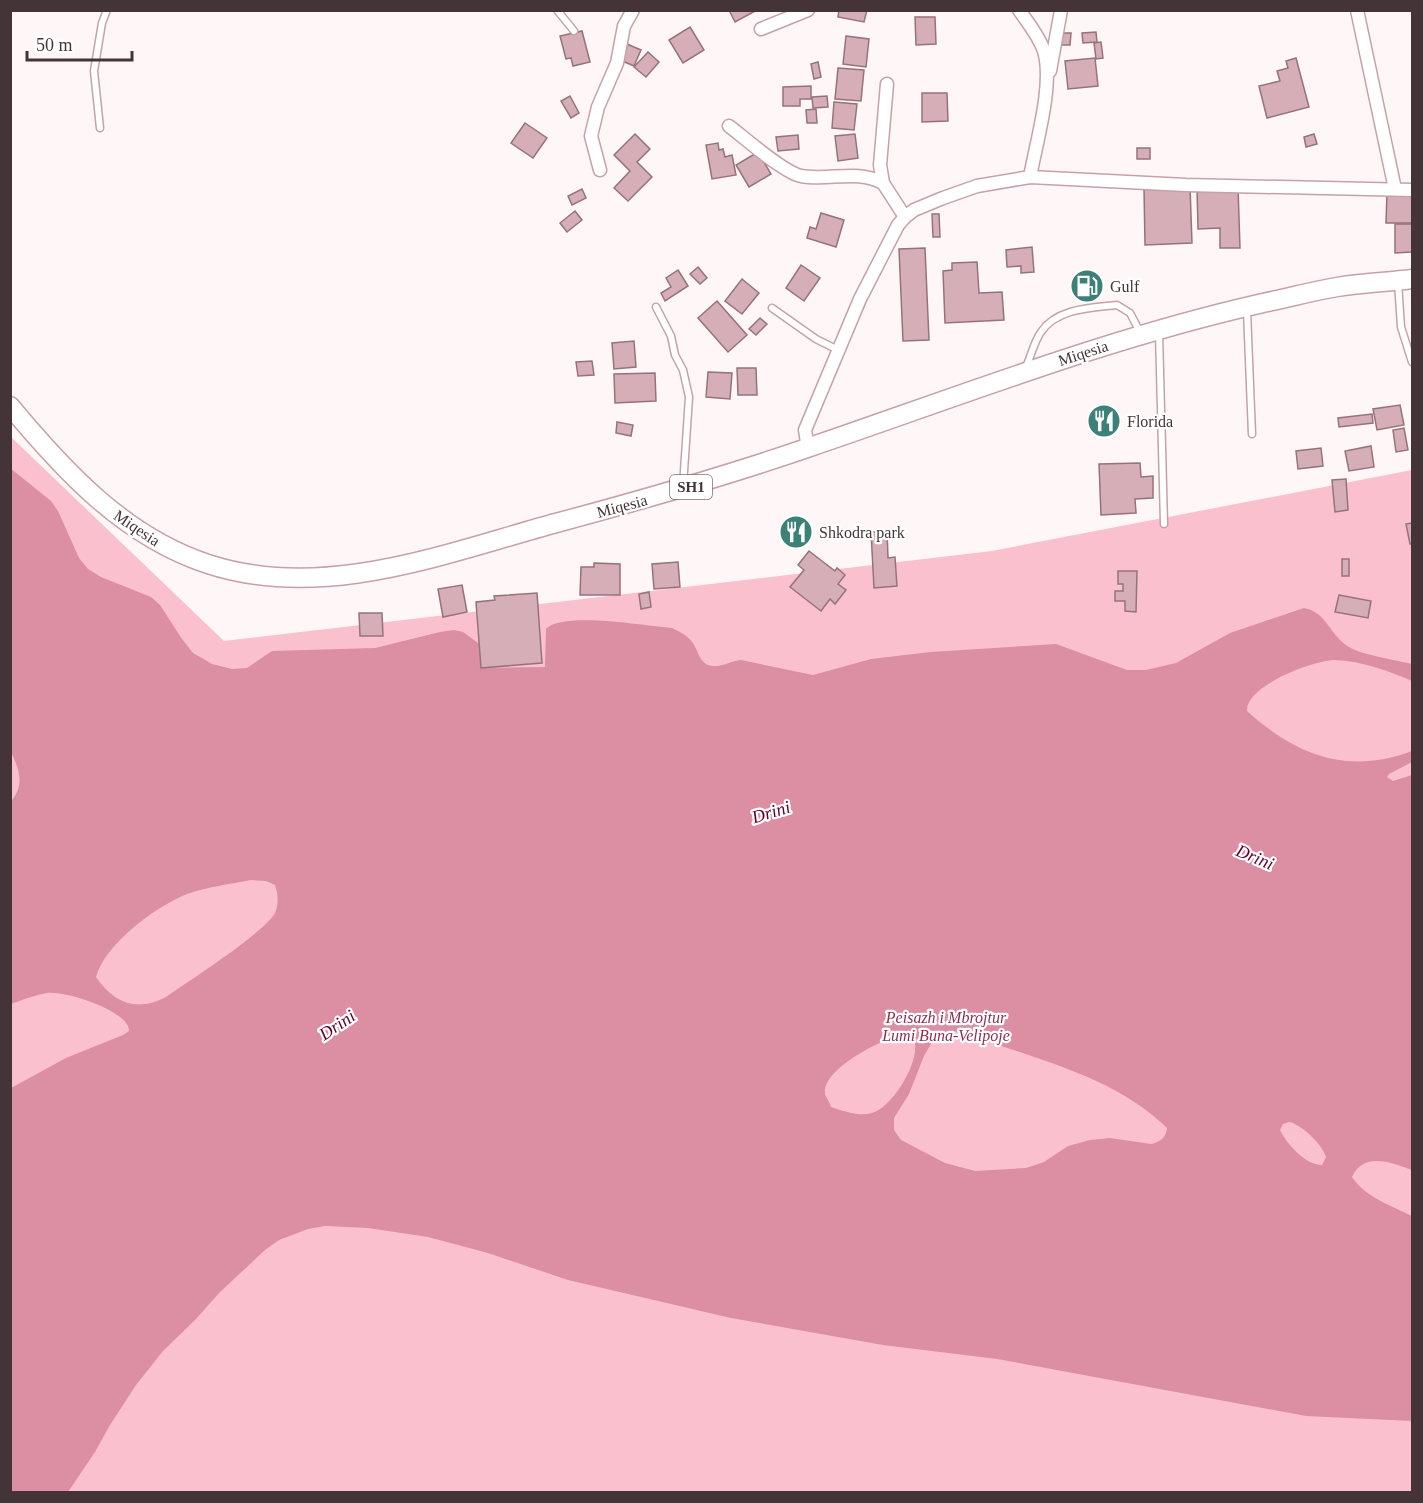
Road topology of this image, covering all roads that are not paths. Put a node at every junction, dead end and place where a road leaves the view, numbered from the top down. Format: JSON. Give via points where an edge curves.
{"nodes":[{"id":1,"x":107,"y":10,"type":"edge"},
{"id":2,"x":557,"y":10,"type":"edge"},
{"id":3,"x":633,"y":10,"type":"edge"},
{"id":4,"x":808,"y":10,"type":"edge"},
{"id":5,"x":1020,"y":10,"type":"edge"},
{"id":6,"x":1061,"y":10,"type":"edge"},
{"id":7,"x":1357,"y":10,"type":"edge"},
{"id":8,"x":762,"y":29,"type":"dead end"},
{"id":9,"x":574,"y":31,"type":"dead end"},
{"id":10,"x":886,"y":84,"type":"dead end"},
{"id":11,"x":1046,"y":90,"type":"junction"},
{"id":12,"x":729,"y":126,"type":"dead end"},
{"id":13,"x":100,"y":128,"type":"dead end"},
{"id":14,"x":600,"y":170,"type":"dead end"},
{"id":15,"x":1030,"y":177,"type":"junction"},
{"id":16,"x":883,"y":183,"type":"junction"},
{"id":17,"x":1395,"y":189,"type":"junction"},
{"id":18,"x":1413,"y":190,"type":"edge"},
{"id":19,"x":905,"y":217,"type":"junction"},
{"id":20,"x":1406,"y":280,"type":"edge"},
{"id":21,"x":656,"y":307,"type":"dead end"},
{"id":22,"x":1247,"y":307,"type":"junction"},
{"id":23,"x":772,"y":308,"type":"dead end"},
{"id":24,"x":1150,"y":332,"type":"junction"},
{"id":25,"x":838,"y":350,"type":"junction"},
{"id":26,"x":1413,"y":362,"type":"edge"},
{"id":27,"x":1024,"y":372,"type":"junction"},
{"id":28,"x":10,"y":406,"type":"edge"},
{"id":29,"x":1252,"y":434,"type":"dead end"},
{"id":30,"x":808,"y":448,"type":"junction"},
{"id":31,"x":683,"y":489,"type":"junction"},
{"id":32,"x":1164,"y":524,"type":"dead end"}],
"edges":[{"from":1,"to":13,"type":"lane","via":[[94,72]]},
{"from":2,"to":9,"type":"lane"},
{"from":3,"to":14,"type":"street","via":[[624,26],[617,63],[598,107],[591,136]]},
{"from":4,"to":8,"type":"street"},
{"from":5,"to":11,"type":"street","via":[[1044,53]]},
{"from":6,"to":11,"type":"street"},
{"from":7,"to":17,"type":"street"},
{"from":10,"to":16,"type":"street","via":[[880,165]]},
{"from":11,"to":15,"type":"street"},
{"from":12,"to":16,"type":"street","via":[[790,172],[802,176],[858,175]]},
{"from":15,"to":17,"type":"street"},
{"from":15,"to":19,"type":"street","via":[[977,186]]},
{"from":16,"to":19,"type":"street"},
{"from":17,"to":18,"type":"street"},
{"from":19,"to":25,"type":"street","via":[[882,254]]},
{"from":20,"to":22,"type":"main road","name":"Miqesia","number":"SH1","via":[[1336,287]]},
{"from":20,"to":26,"type":"lane","via":[[1401,327]]},
{"from":21,"to":31,"type":"lane","via":[[671,336],[689,397]]},
{"from":22,"to":24,"type":"main road","name":"Miqesia","number":"SH1"},
{"from":22,"to":29,"type":"lane"},
{"from":23,"to":25,"type":"lane"},
{"from":24,"to":27,"type":"main road","name":"Miqesia","number":"SH1"},
{"from":24,"to":27,"type":"lane","via":[[1118,305],[1054,317],[1040,333]]},
{"from":24,"to":32,"type":"lane"},
{"from":25,"to":30,"type":"street","via":[[805,430]]},
{"from":27,"to":30,"type":"main road","name":"Miqesia","number":"SH1"},
{"from":28,"to":31,"type":"main road","name":"Miqesia","number":"SH1","via":[[73,477],[131,526],[211,566],[257,575],[331,576],[406,564]]},
{"from":30,"to":31,"type":"main road","name":"Miqesia","number":"SH1"}]}
